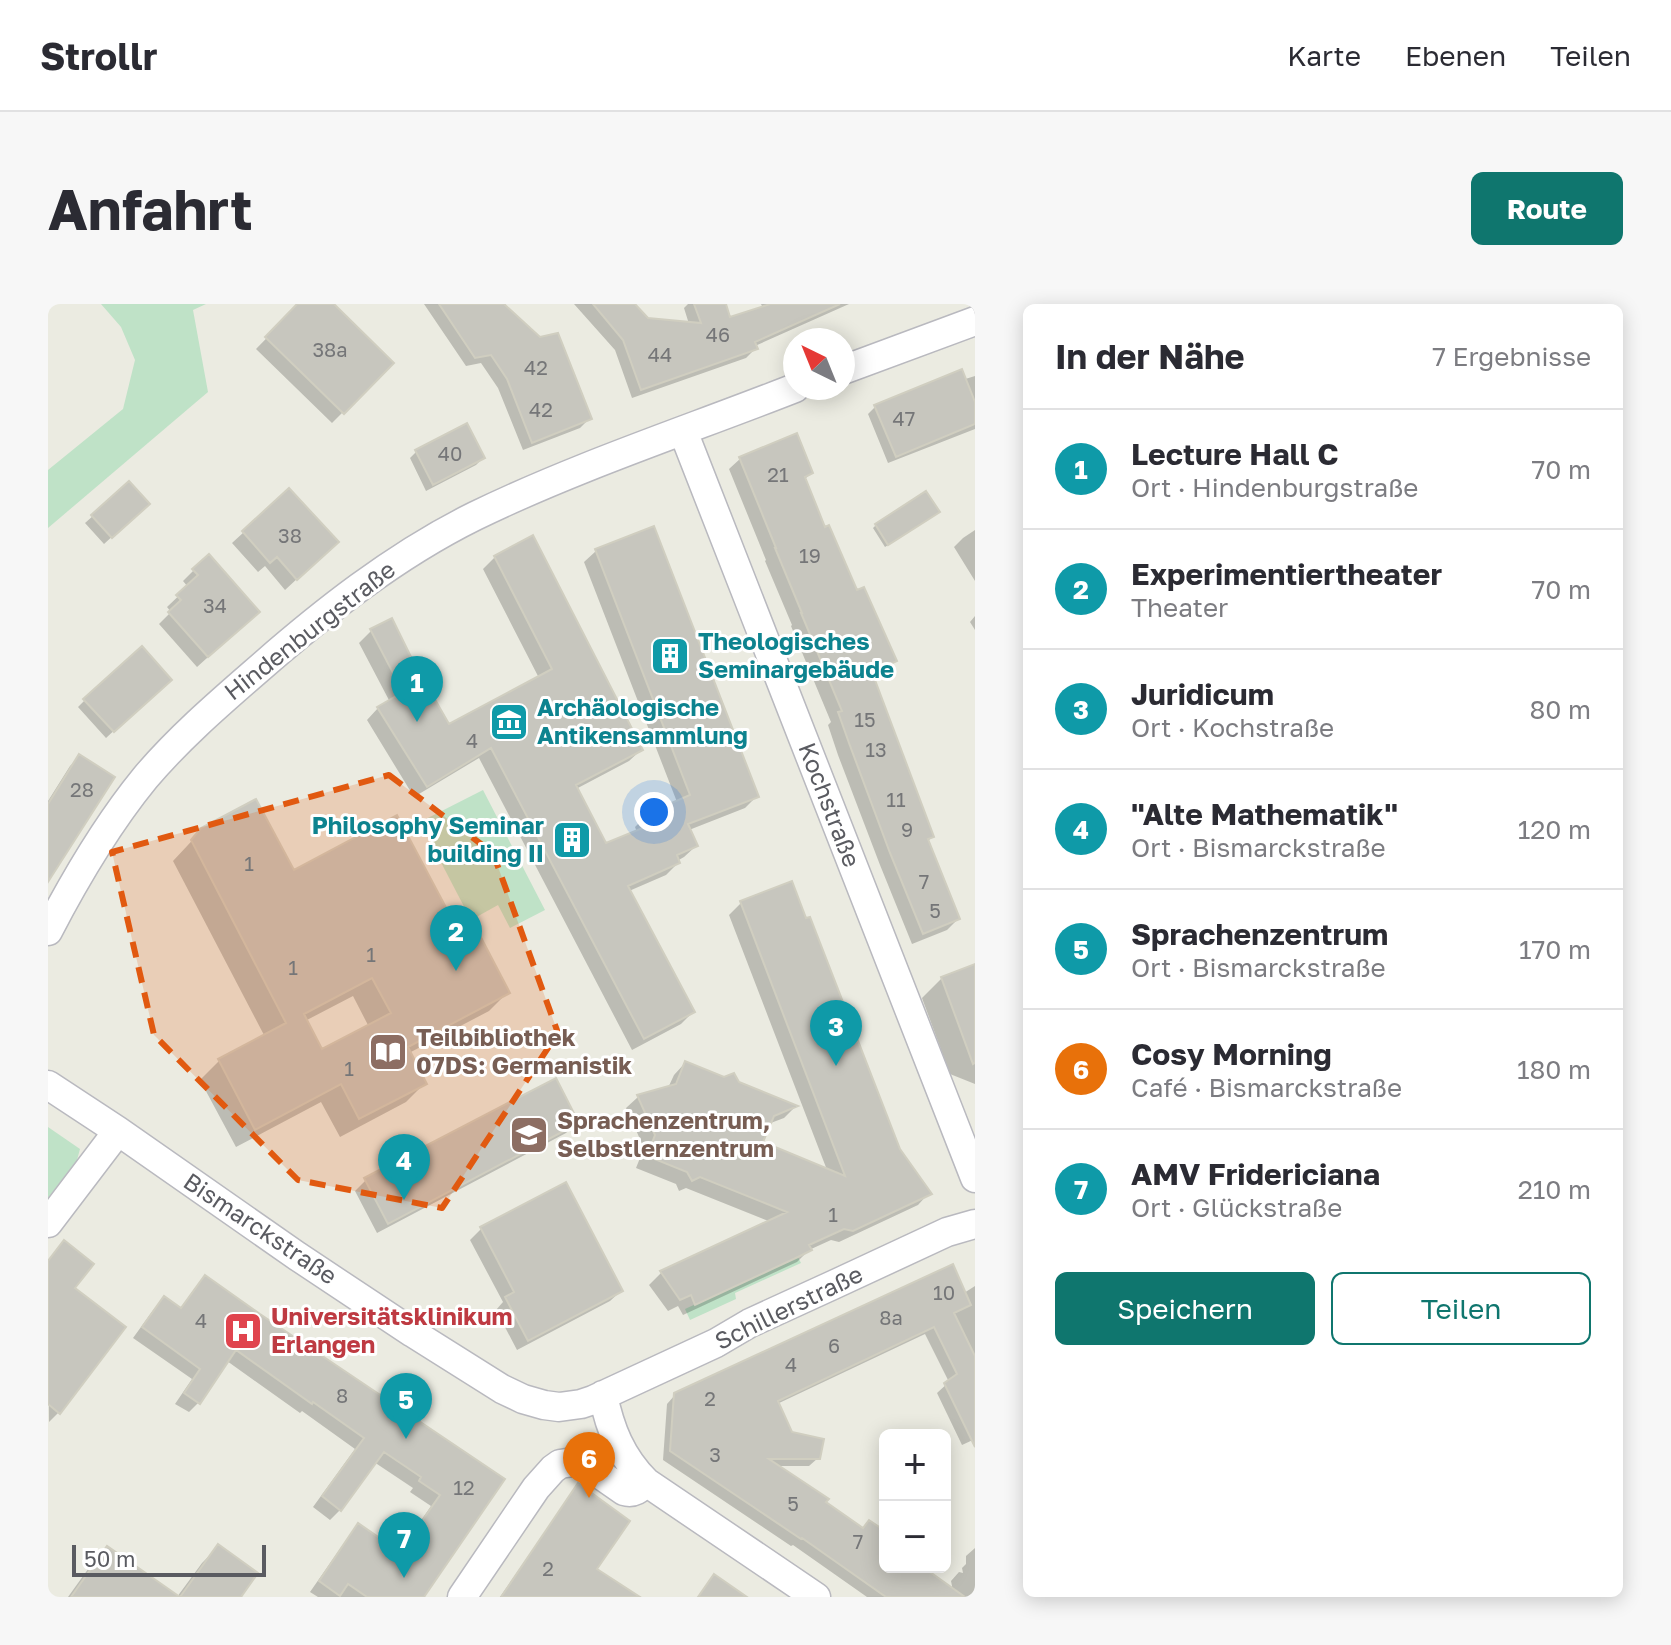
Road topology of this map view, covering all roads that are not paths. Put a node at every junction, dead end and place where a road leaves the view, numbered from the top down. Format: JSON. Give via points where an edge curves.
{"nodes":[{"id":1,"x":975,"y":321,"type":"edge"},
{"id":2,"x":855,"y":366,"type":"edge"},
{"id":3,"x":783,"y":393,"type":"edge"},
{"id":4,"x":683,"y":431,"type":"junction"},
{"id":5,"x":48,"y":931,"type":"edge"},
{"id":6,"x":48,"y":1085,"type":"edge"},
{"id":7,"x":118,"y":1131,"type":"junction"},
{"id":8,"x":975,"y":1178,"type":"edge"},
{"id":9,"x":48,"y":1223,"type":"edge"},
{"id":10,"x":975,"y":1224,"type":"edge"},
{"id":11,"x":603,"y":1395,"type":"junction"},
{"id":12,"x":646,"y":1482,"type":"junction"},
{"id":13,"x":462,"y":1597,"type":"edge"},
{"id":14,"x":816,"y":1597,"type":"edge"}],
"edges":[{"from":1,"to":2,"type":"street"},
{"from":3,"to":4,"type":"street","name":"Hindenburgstraße"},
{"from":4,"to":5,"type":"street","name":"Hindenburgstraße","via":[[474,517],[373,578],[294,638],[211,710],[146,777]]},
{"from":4,"to":8,"type":"street","name":"Kochstraße"},
{"from":6,"to":7,"type":"street","name":"Bismarckstraße"},
{"from":7,"to":9,"type":"street"},
{"from":7,"to":11,"type":"street","name":"Bismarckstraße","via":[[502,1389],[559,1407]]},
{"from":10,"to":11,"type":"street","name":"Schillerstraße","via":[[947,1232]]},
{"from":11,"to":12,"type":"street","via":[[614,1436]]},
{"from":12,"to":13,"type":"street","via":[[631,1493],[588,1466],[560,1464],[536,1488]]},
{"from":12,"to":14,"type":"street"}]}
